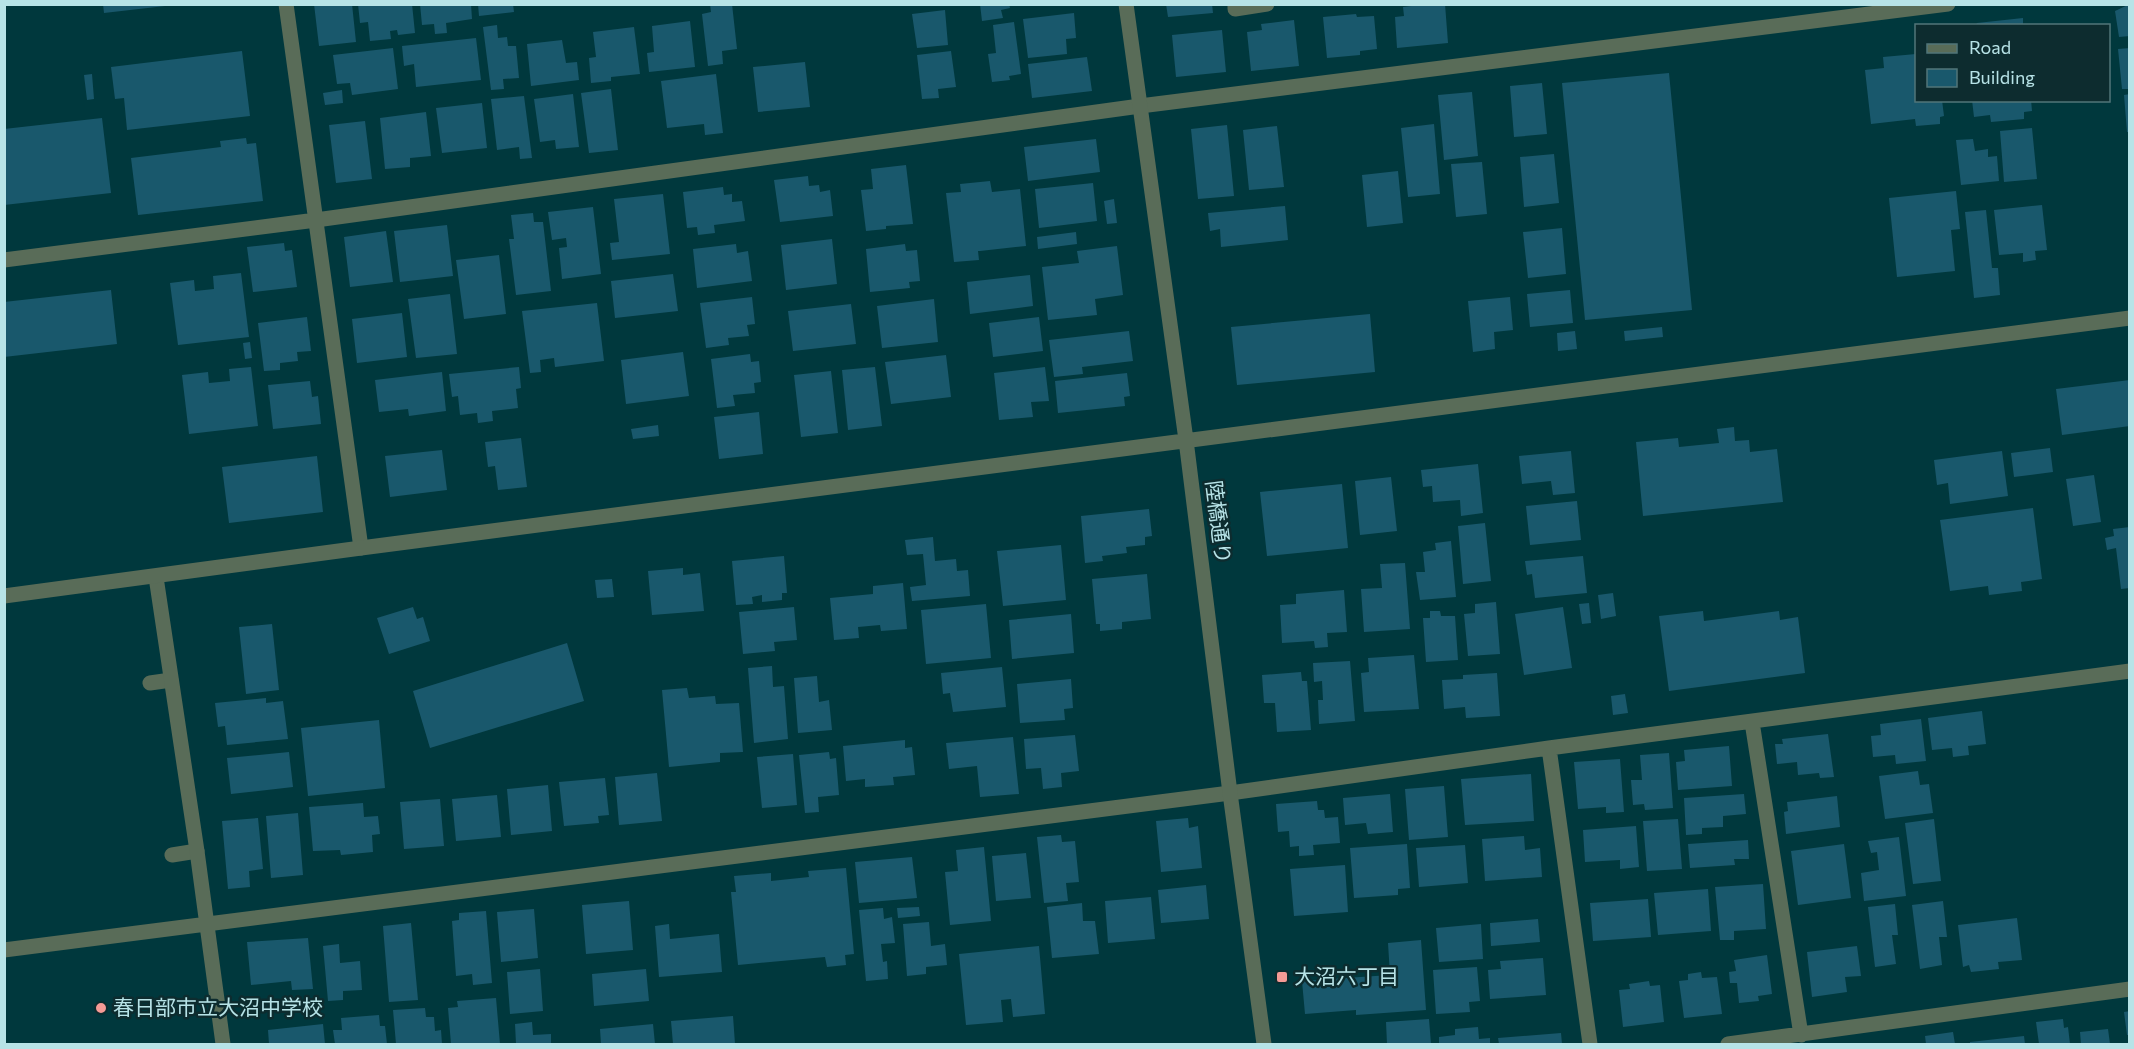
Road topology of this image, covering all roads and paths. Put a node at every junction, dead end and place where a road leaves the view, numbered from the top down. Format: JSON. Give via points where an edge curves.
{"nodes":[{"id":1,"x":286,"y":4,"type":"edge"},
{"id":2,"x":1126,"y":4,"type":"edge"},
{"id":3,"x":1235,"y":4,"type":"edge"},
{"id":4,"x":1267,"y":4,"type":"edge"},
{"id":5,"x":1948,"y":4,"type":"edge"},
{"id":6,"x":1140,"y":106,"type":"junction"},
{"id":7,"x":316,"y":220,"type":"junction"},
{"id":8,"x":4,"y":260,"type":"edge"},
{"id":9,"x":2130,"y":318,"type":"edge"},
{"id":10,"x":1186,"y":440,"type":"junction"},
{"id":11,"x":361,"y":548,"type":"junction"},
{"id":12,"x":156,"y":577,"type":"junction"},
{"id":13,"x":4,"y":596,"type":"edge"},
{"id":14,"x":2130,"y":671,"type":"edge"},
{"id":15,"x":171,"y":680,"type":"junction"},
{"id":16,"x":150,"y":683,"type":"dead end"},
{"id":17,"x":1752,"y":722,"type":"junction"},
{"id":18,"x":1549,"y":748,"type":"junction"},
{"id":19,"x":1230,"y":793,"type":"junction"},
{"id":20,"x":197,"y":851,"type":"junction"},
{"id":21,"x":172,"y":855,"type":"dead end"},
{"id":22,"x":206,"y":924,"type":"junction"},
{"id":23,"x":4,"y":950,"type":"edge"},
{"id":24,"x":2130,"y":989,"type":"edge"},
{"id":25,"x":1801,"y":1035,"type":"junction"},
{"id":26,"x":223,"y":1044,"type":"edge"},
{"id":27,"x":1264,"y":1044,"type":"edge"},
{"id":28,"x":1590,"y":1044,"type":"edge"},
{"id":29,"x":1728,"y":1044,"type":"edge"}],
"edges":[{"from":1,"to":7,"type":"street"},
{"from":2,"to":6,"type":"street","name":"陸橋通り"},
{"from":3,"to":4,"type":"street","via":[[1235,9]]},
{"from":5,"to":6,"type":"street"},
{"from":6,"to":7,"type":"street"},
{"from":6,"to":10,"type":"street","name":"陸橋通り"},
{"from":7,"to":8,"type":"street"},
{"from":7,"to":11,"type":"street"},
{"from":9,"to":10,"type":"street"},
{"from":10,"to":11,"type":"street"},
{"from":10,"to":19,"type":"street","name":"陸橋通り"},
{"from":11,"to":12,"type":"street"},
{"from":12,"to":13,"type":"street"},
{"from":12,"to":15,"type":"street"},
{"from":14,"to":17,"type":"street"},
{"from":15,"to":16,"type":"street"},
{"from":15,"to":20,"type":"street"},
{"from":17,"to":18,"type":"street"},
{"from":17,"to":25,"type":"street"},
{"from":18,"to":19,"type":"street"},
{"from":18,"to":28,"type":"street"},
{"from":19,"to":22,"type":"street"},
{"from":19,"to":27,"type":"street","name":"陸橋通り"},
{"from":20,"to":21,"type":"street"},
{"from":20,"to":22,"type":"street"},
{"from":22,"to":23,"type":"street"},
{"from":22,"to":26,"type":"street"},
{"from":24,"to":25,"type":"street"},
{"from":25,"to":29,"type":"street"}]}
